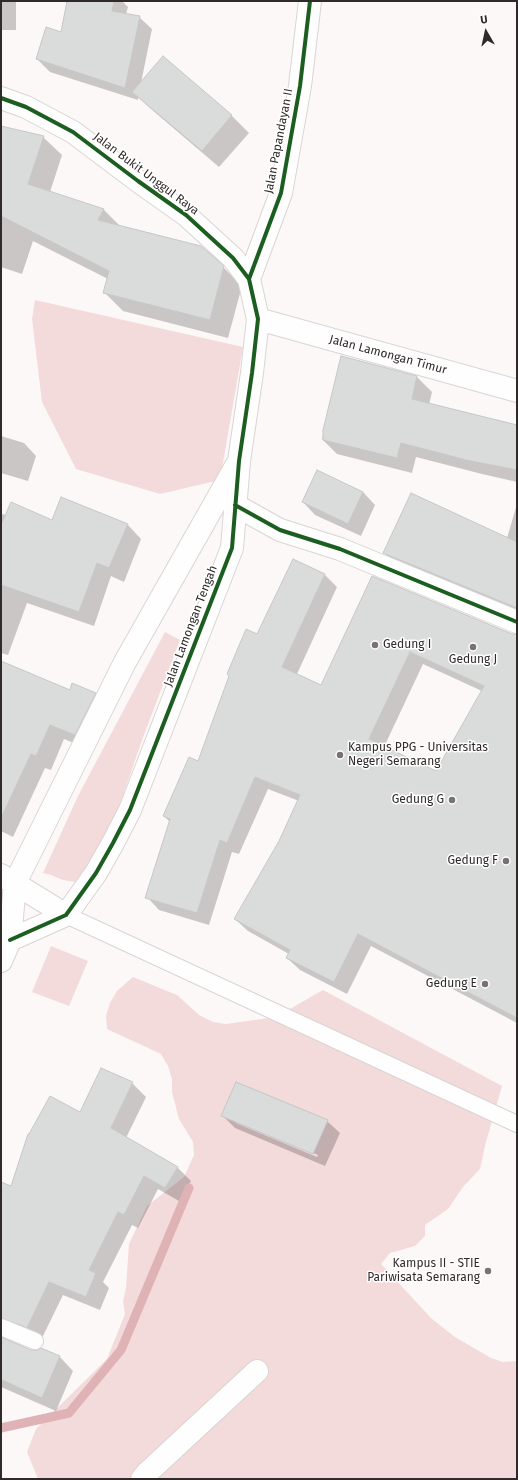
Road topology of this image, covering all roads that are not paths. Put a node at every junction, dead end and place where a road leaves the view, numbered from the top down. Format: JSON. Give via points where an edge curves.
{"nodes":[{"id":1,"x":310,"y":1,"type":"edge"},
{"id":2,"x":1,"y":98,"type":"edge"},
{"id":3,"x":249,"y":279,"type":"junction"},
{"id":4,"x":258,"y":320,"type":"junction"},
{"id":5,"x":517,"y":391,"type":"edge"},
{"id":6,"x":239,"y":461,"type":"junction"},
{"id":7,"x":235,"y":506,"type":"junction"},
{"id":8,"x":517,"y":622,"type":"edge"},
{"id":9,"x":8,"y":879,"type":"edge"},
{"id":10,"x":66,"y":915,"type":"junction"},
{"id":11,"x":10,"y":940,"type":"junction"},
{"id":12,"x":1,"y":961,"type":"edge"},
{"id":13,"x":517,"y":1124,"type":"edge"},
{"id":14,"x":1,"y":1327,"type":"edge"},
{"id":15,"x":35,"y":1341,"type":"dead end"},
{"id":16,"x":258,"y":1371,"type":"dead end"},
{"id":17,"x":142,"y":1479,"type":"edge"}],
"edges":[{"from":1,"to":3,"type":"street","name":"Jalan Papandayan II","via":[[300,86],[281,193]]},
{"from":2,"to":3,"type":"street","name":"Jalan Bukit Unggul Raya","via":[[26,106],[74,132],[186,215],[233,258]]},
{"from":3,"to":4,"type":"street","name":"Jalan Bukit Unggul Raya"},
{"from":4,"to":5,"type":"street","name":"Jalan Lamongan Timur"},
{"from":4,"to":6,"type":"street","name":"Jalan Lamongan Tengah"},
{"from":6,"to":7,"type":"street","name":"Jalan Lamongan Tengah"},
{"from":6,"to":9,"type":"street","name":"Jalan Lamongan Tengah","via":[[125,662]]},
{"from":7,"to":8,"type":"street","via":[[280,530],[340,550]]},
{"from":7,"to":10,"type":"street","name":"Jalan Lamongan Tengah","via":[[232,548],[130,810],[96,873]]},
{"from":9,"to":10,"type":"street"},
{"from":9,"to":11,"type":"street"},
{"from":10,"to":11,"type":"street"},
{"from":10,"to":13,"type":"lane"},
{"from":11,"to":12,"type":"street"},
{"from":14,"to":15,"type":"lane"},
{"from":16,"to":17,"type":"street"}]}
